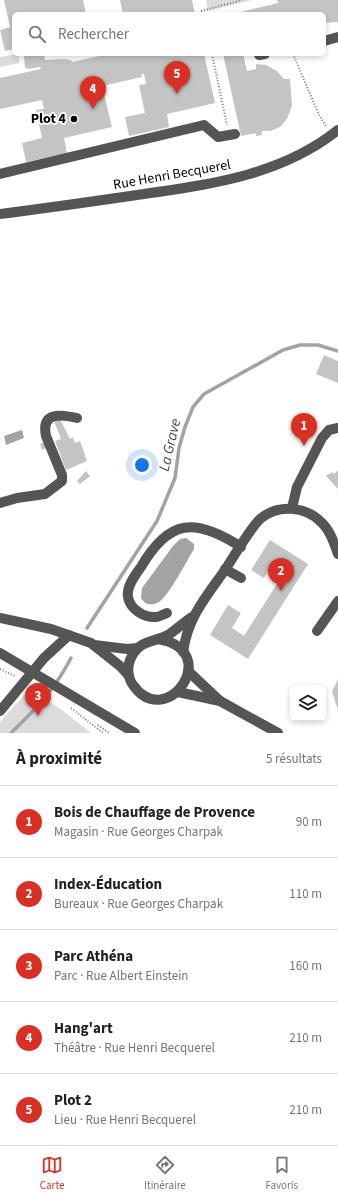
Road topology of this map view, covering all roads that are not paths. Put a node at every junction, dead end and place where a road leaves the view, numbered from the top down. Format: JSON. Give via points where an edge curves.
{"nodes":[{"id":1,"x":338,"y":38,"type":"edge"},
{"id":2,"x":326,"y":41,"type":"edge"},
{"id":3,"x":333,"y":130,"type":"edge"},
{"id":4,"x":232,"y":134,"type":"road end"},
{"id":5,"x":0,"y":174,"type":"edge"},
{"id":6,"x":0,"y":214,"type":"edge"},
{"id":7,"x":77,"y":418,"type":"dead end"},
{"id":8,"x":338,"y":428,"type":"edge"},
{"id":9,"x":0,"y":503,"type":"edge"},
{"id":10,"x":292,"y":508,"type":"junction"},
{"id":11,"x":335,"y":537,"type":"edge"},
{"id":12,"x":241,"y":547,"type":"junction"},
{"id":13,"x":338,"y":554,"type":"edge"},
{"id":14,"x":225,"y":569,"type":"junction"},
{"id":15,"x":241,"y":578,"type":"dead end"},
{"id":16,"x":338,"y":601,"type":"edge"},
{"id":17,"x":167,"y":613,"type":"dead end"},
{"id":18,"x":192,"y":616,"type":"junction"},
{"id":19,"x":0,"y":618,"type":"edge"},
{"id":20,"x":317,"y":631,"type":"dead end"},
{"id":21,"x":69,"y":635,"type":"junction"},
{"id":22,"x":157,"y":639,"type":"junction"},
{"id":23,"x":94,"y":645,"type":"junction"},
{"id":24,"x":137,"y":648,"type":"junction"},
{"id":25,"x":183,"y":652,"type":"junction"},
{"id":26,"x":0,"y":653,"type":"edge"},
{"id":27,"x":32,"y":671,"type":"junction"},
{"id":28,"x":188,"y":671,"type":"junction"},
{"id":29,"x":129,"y":676,"type":"junction"},
{"id":30,"x":178,"y":692,"type":"junction"},
{"id":31,"x":220,"y":701,"type":"junction"},
{"id":32,"x":0,"y":711,"type":"edge"},
{"id":33,"x":129,"y":730,"type":"edge"},
{"id":34,"x":278,"y":733,"type":"edge"}],
"edges":[{"from":1,"to":2,"type":"street"},
{"from":3,"to":6,"type":"street","name":"Rue Henri Becquerel","via":[[304,151],[253,174],[208,184]]},
{"from":4,"to":5,"type":"street","via":[[218,137],[204,125]]},
{"from":7,"to":9,"type":"street","via":[[56,415],[46,426],[46,436],[62,475],[62,481],[45,494]]},
{"from":8,"to":10,"type":"street","via":[[329,430],[322,438],[297,487]]},
{"from":10,"to":11,"type":"street","via":[[316,517]]},
{"from":10,"to":12,"type":"street","via":[[279,510],[260,520]]},
{"from":11,"to":13,"type":"street"},
{"from":12,"to":14,"type":"street"},
{"from":12,"to":17,"type":"street","via":[[226,537],[194,527],[170,533],[152,547],[129,586],[128,597],[134,609],[145,615],[156,617]]},
{"from":14,"to":15,"type":"street"},
{"from":14,"to":18,"type":"street"},
{"from":16,"to":20,"type":"street"},
{"from":18,"to":22,"type":"street","via":[[168,635]]},
{"from":18,"to":25,"type":"street"},
{"from":19,"to":21,"type":"street"},
{"from":21,"to":23,"type":"street"},
{"from":21,"to":27,"type":"street"},
{"from":22,"to":24,"type":"street"},
{"from":22,"to":25,"type":"street","via":[[172,643]]},
{"from":23,"to":24,"type":"street"},
{"from":23,"to":29,"type":"street"},
{"from":24,"to":29,"type":"street","via":[[128,666]]},
{"from":25,"to":28,"type":"street"},
{"from":26,"to":27,"type":"street"},
{"from":27,"to":32,"type":"street"},
{"from":27,"to":33,"type":"street"},
{"from":28,"to":30,"type":"street","via":[[187,679]]},
{"from":28,"to":31,"type":"street"},
{"from":29,"to":30,"type":"street","via":[[139,693],[148,698],[163,699]]},
{"from":30,"to":31,"type":"street"},
{"from":31,"to":34,"type":"street"}]}
